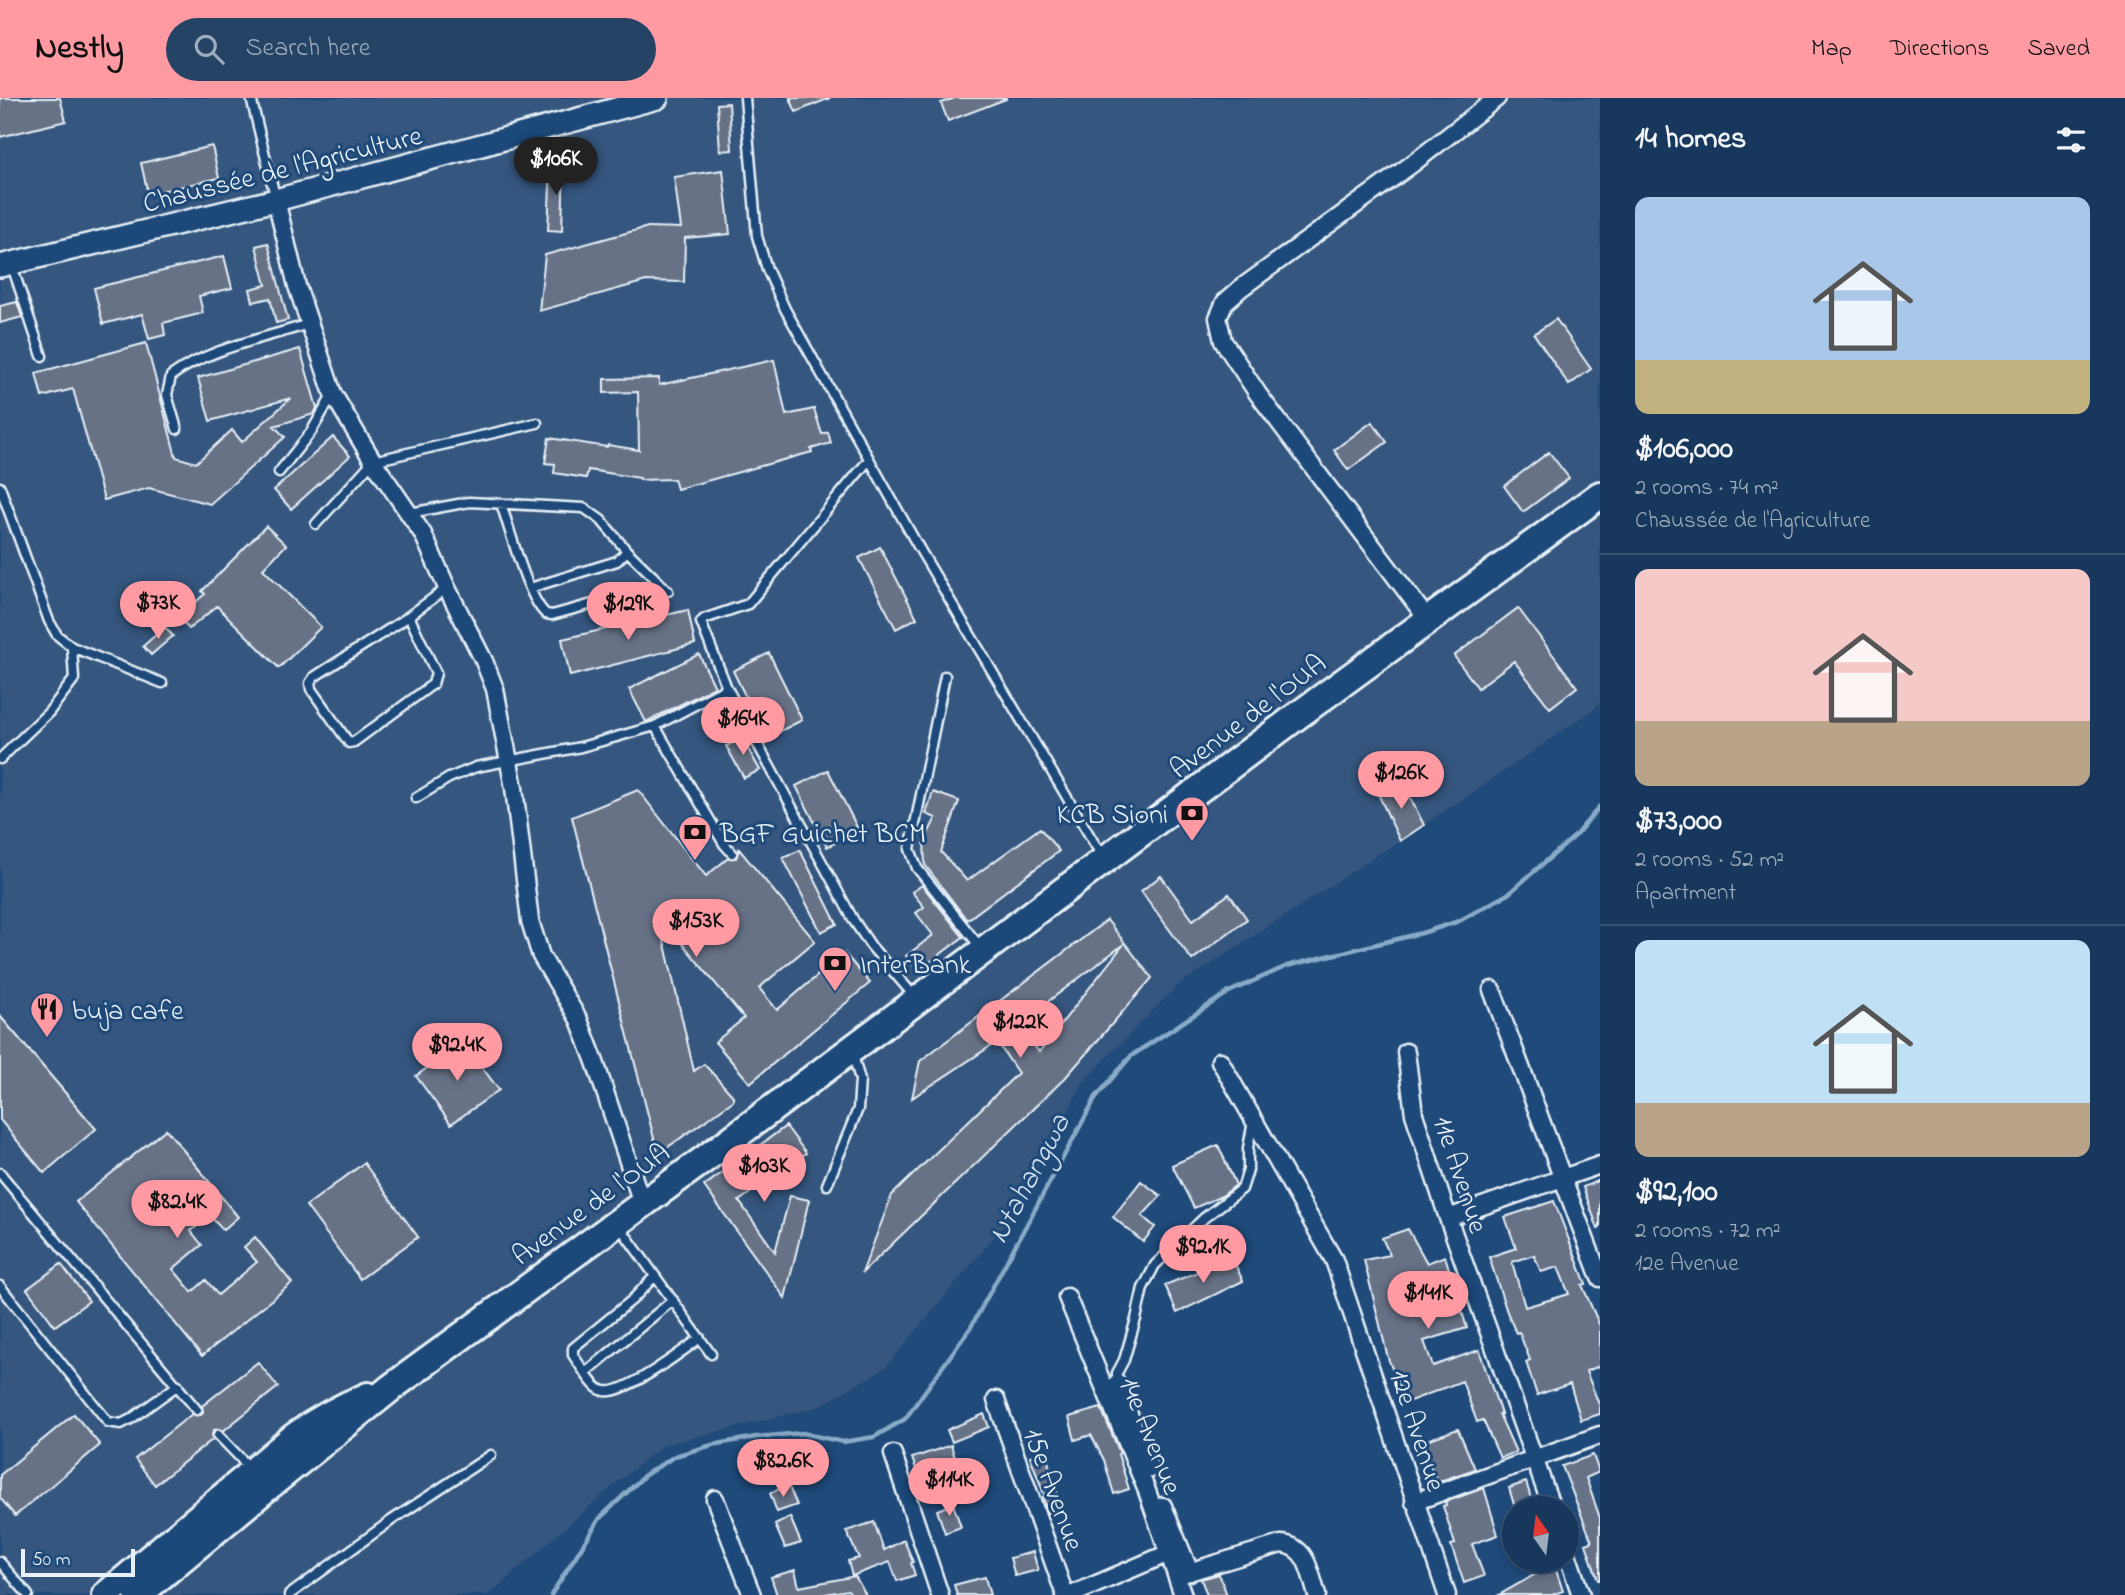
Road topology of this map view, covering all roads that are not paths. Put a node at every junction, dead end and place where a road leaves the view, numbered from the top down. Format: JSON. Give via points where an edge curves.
{"nodes":[{"id":1,"x":251,"y":98,"type":"edge"},
{"id":2,"x":657,"y":98,"type":"edge"},
{"id":3,"x":745,"y":98,"type":"edge"},
{"id":4,"x":1497,"y":98,"type":"edge"},
{"id":5,"x":276,"y":200,"type":"junction"},
{"id":6,"x":5,"y":265,"type":"edge"},
{"id":7,"x":309,"y":324,"type":"junction"},
{"id":8,"x":42,"y":356,"type":"dead end"},
{"id":9,"x":333,"y":394,"type":"junction"},
{"id":10,"x":537,"y":423,"type":"dead end"},
{"id":11,"x":177,"y":429,"type":"dead end"},
{"id":12,"x":373,"y":461,"type":"junction"},
{"id":13,"x":868,"y":461,"type":"junction"},
{"id":14,"x":279,"y":472,"type":"dead end"},
{"id":15,"x":0,"y":487,"type":"edge"},
{"id":16,"x":1600,"y":495,"type":"edge"},
{"id":17,"x":501,"y":504,"type":"junction"},
{"id":18,"x":410,"y":513,"type":"junction"},
{"id":19,"x":316,"y":524,"type":"dead end"},
{"id":20,"x":627,"y":551,"type":"junction"},
{"id":21,"x":447,"y":588,"type":"junction"},
{"id":22,"x":530,"y":588,"type":"junction"},
{"id":23,"x":409,"y":616,"type":"junction"},
{"id":24,"x":1428,"y":620,"type":"junction"},
{"id":25,"x":72,"y":647,"type":"junction"},
{"id":26,"x":945,"y":676,"type":"dead end"},
{"id":27,"x":162,"y":683,"type":"dead end"},
{"id":28,"x":727,"y":688,"type":"junction"},
{"id":29,"x":655,"y":726,"type":"junction"},
{"id":30,"x":0,"y":759,"type":"edge"},
{"id":31,"x":509,"y":762,"type":"junction"},
{"id":32,"x":416,"y":798,"type":"dead end"},
{"id":33,"x":732,"y":853,"type":"dead end"},
{"id":34,"x":1104,"y":860,"type":"junction"},
{"id":35,"x":983,"y":951,"type":"junction"},
{"id":36,"x":1492,"y":990,"type":"dead end"},
{"id":37,"x":917,"y":999,"type":"junction"},
{"id":38,"x":851,"y":1049,"type":"junction"},
{"id":39,"x":1406,"y":1052,"type":"dead end"},
{"id":40,"x":1220,"y":1061,"type":"dead end"},
{"id":41,"x":1254,"y":1118,"type":"junction"},
{"id":42,"x":1600,"y":1165,"type":"edge"},
{"id":43,"x":0,"y":1173,"type":"edge"},
{"id":44,"x":1562,"y":1178,"type":"junction"},
{"id":45,"x":827,"y":1185,"type":"dead end"},
{"id":46,"x":642,"y":1203,"type":"junction"},
{"id":47,"x":1448,"y":1218,"type":"junction"},
{"id":48,"x":616,"y":1222,"type":"junction"},
{"id":49,"x":655,"y":1276,"type":"junction"},
{"id":50,"x":1600,"y":1278,"type":"edge"},
{"id":51,"x":0,"y":1286,"type":"edge"},
{"id":52,"x":1067,"y":1297,"type":"dead end"},
{"id":53,"x":673,"y":1300,"type":"junction"},
{"id":54,"x":700,"y":1338,"type":"junction"},
{"id":55,"x":711,"y":1354,"type":"dead end"},
{"id":56,"x":585,"y":1373,"type":"junction"},
{"id":57,"x":1117,"y":1382,"type":"joint"},
{"id":58,"x":178,"y":1385,"type":"junction"},
{"id":59,"x":996,"y":1400,"type":"dead end"},
{"id":60,"x":197,"y":1410,"type":"dead end"},
{"id":61,"x":1600,"y":1434,"type":"edge"},
{"id":62,"x":218,"y":1435,"type":"dead end"},
{"id":63,"x":893,"y":1454,"type":"dead end"},
{"id":64,"x":491,"y":1455,"type":"dead end"},
{"id":65,"x":1535,"y":1460,"type":"junction"},
{"id":66,"x":260,"y":1478,"type":"junction"},
{"id":67,"x":1548,"y":1496,"type":"edge"},
{"id":68,"x":715,"y":1499,"type":"dead end"},
{"id":69,"x":1414,"y":1502,"type":"junction"},
{"id":70,"x":1169,"y":1553,"type":"junction"},
{"id":71,"x":0,"y":1562,"type":"edge"},
{"id":72,"x":1574,"y":1573,"type":"edge"},
{"id":73,"x":1183,"y":1574,"type":"junction"},
{"id":74,"x":28,"y":1595,"type":"edge"},
{"id":75,"x":106,"y":1595,"type":"edge"},
{"id":76,"x":138,"y":1595,"type":"edge"},
{"id":77,"x":289,"y":1595,"type":"edge"},
{"id":78,"x":752,"y":1595,"type":"edge"},
{"id":79,"x":940,"y":1595,"type":"edge"},
{"id":80,"x":1065,"y":1595,"type":"edge"},
{"id":81,"x":1071,"y":1595,"type":"edge"},
{"id":82,"x":1183,"y":1595,"type":"edge"},
{"id":83,"x":1317,"y":1595,"type":"edge"},
{"id":84,"x":1447,"y":1595,"type":"edge"},
{"id":85,"x":1581,"y":1595,"type":"edge"}],
"edges":[{"from":1,"to":5,"type":"lane"},
{"from":2,"to":5,"type":"street","name":"Chaussée de l'Agriculture"},
{"from":3,"to":13,"type":"lane","via":[[756,226],[768,269]]},
{"from":4,"to":24,"type":"street","via":[[1241,288],[1225,302],[1218,318],[1223,341],[1258,394]]},
{"from":5,"to":6,"type":"street","name":"Chaussée de l'Agriculture"},
{"from":5,"to":7,"type":"street"},
{"from":6,"to":8,"type":"lane"},
{"from":7,"to":9,"type":"street"},
{"from":7,"to":11,"type":"lane","via":[[211,355],[171,376],[167,395]]},
{"from":9,"to":12,"type":"street"},
{"from":9,"to":14,"type":"lane","via":[[311,432]]},
{"from":10,"to":12,"type":"lane"},
{"from":12,"to":18,"type":"street"},
{"from":12,"to":19,"type":"lane"},
{"from":13,"to":28,"type":"lane","via":[[748,604],[701,622]]},
{"from":13,"to":34,"type":"lane"},
{"from":15,"to":25,"type":"lane","via":[[48,621]]},
{"from":16,"to":24,"type":"main road","name":"Avenue de l'OUA"},
{"from":17,"to":18,"type":"lane","via":[[469,502]]},
{"from":17,"to":20,"type":"lane","via":[[584,508],[601,520]]},
{"from":17,"to":22,"type":"lane"},
{"from":18,"to":21,"type":"street"},
{"from":20,"to":22,"type":"lane","via":[[617,561]]},
{"from":20,"to":22,"type":"lane","via":[[665,588],[552,615],[542,611]]},
{"from":21,"to":23,"type":"lane"},
{"from":21,"to":31,"type":"street","via":[[495,689]]},
{"from":23,"to":23,"type":"lane","via":[[310,683],[349,743],[436,680]]},
{"from":24,"to":34,"type":"main road","name":"Avenue de l'OUA"},
{"from":25,"to":27,"type":"lane"},
{"from":25,"to":30,"type":"lane","via":[[74,680],[49,712]]},
{"from":26,"to":35,"type":"lane","via":[[910,849],[917,867]]},
{"from":28,"to":29,"type":"lane"},
{"from":28,"to":37,"type":"lane","via":[[854,921]]},
{"from":29,"to":31,"type":"lane"},
{"from":29,"to":33,"type":"lane"},
{"from":31,"to":32,"type":"lane","via":[[476,767]]},
{"from":31,"to":46,"type":"street","via":[[530,921],[541,956],[583,1031]]},
{"from":34,"to":35,"type":"main road","name":"Avenue de l'OUA"},
{"from":35,"to":37,"type":"main road","name":"Avenue de l'OUA"},
{"from":36,"to":44,"type":"street"},
{"from":37,"to":38,"type":"main road","name":"Avenue de l'OUA"},
{"from":38,"to":45,"type":"lane","via":[[860,1080],[858,1109]]},
{"from":38,"to":46,"type":"main road","name":"Avenue de l'OUA"},
{"from":39,"to":47,"type":"street","name":"11e Avenue","via":[[1412,1105]]},
{"from":40,"to":41,"type":"street","name":"12e Avenue"},
{"from":41,"to":57,"type":"lane","via":[[1242,1189],[1204,1217],[1155,1265],[1143,1288]]},
{"from":41,"to":69,"type":"street","name":"12e Avenue","via":[[1334,1259]]},
{"from":42,"to":44,"type":"street"},
{"from":43,"to":58,"type":"lane"},
{"from":44,"to":47,"type":"street"},
{"from":44,"to":50,"type":"street"},
{"from":46,"to":48,"type":"main road","name":"Avenue de l'OUA"},
{"from":47,"to":65,"type":"street","name":"11e Avenue"},
{"from":48,"to":49,"type":"lane"},
{"from":48,"to":66,"type":"main road","name":"Avenue de l'OUA","via":[[392,1387],[318,1419]]},
{"from":49,"to":53,"type":"lane"},
{"from":49,"to":56,"type":"lane","via":[[573,1348]]},
{"from":51,"to":58,"type":"lane","via":[[108,1422],[121,1424],[131,1419]]},
{"from":52,"to":70,"type":"street","name":"14e Avenue"},
{"from":53,"to":54,"type":"lane"},
{"from":53,"to":56,"type":"lane"},
{"from":54,"to":55,"type":"lane"},
{"from":54,"to":56,"type":"lane","via":[[671,1360],[611,1391],[596,1387]]},
{"from":57,"to":73,"type":"street"},
{"from":58,"to":60,"type":"lane"},
{"from":59,"to":80,"type":"street","name":"15e Avenue"},
{"from":61,"to":65,"type":"street"},
{"from":62,"to":66,"type":"lane"},
{"from":63,"to":79,"type":"street"},
{"from":64,"to":77,"type":"lane"},
{"from":65,"to":67,"type":"street","name":"11e Avenue"},
{"from":65,"to":69,"type":"street"},
{"from":66,"to":75,"type":"main road","name":"Avenue de l'OUA"},
{"from":66,"to":76,"type":"main road","name":"Avenue de l'OUA"},
{"from":68,"to":78,"type":"street"},
{"from":69,"to":84,"type":"street","name":"12e Avenue"},
{"from":70,"to":73,"type":"street","name":"14e Avenue"},
{"from":70,"to":81,"type":"street"},
{"from":71,"to":74,"type":"lane"},
{"from":72,"to":85,"type":"street"},
{"from":73,"to":82,"type":"street","name":"14e Avenue"},
{"from":73,"to":83,"type":"street","via":[[1289,1545],[1304,1556]]}]}
